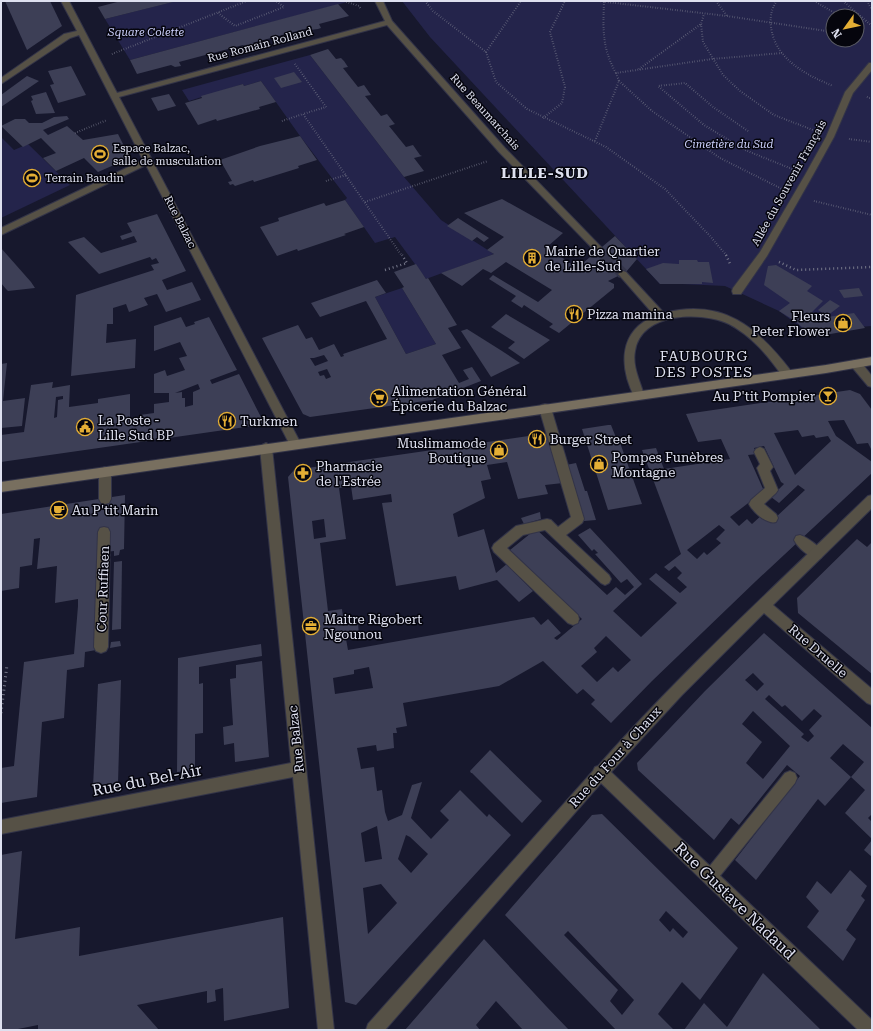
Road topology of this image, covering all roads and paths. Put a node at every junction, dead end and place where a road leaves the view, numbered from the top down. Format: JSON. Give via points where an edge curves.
{"nodes":[{"id":1,"x":65,"y":1,"type":"edge"},
{"id":2,"x":247,"y":1,"type":"edge"},
{"id":3,"x":276,"y":1,"type":"edge"},
{"id":4,"x":379,"y":1,"type":"edge"},
{"id":5,"x":424,"y":1,"type":"edge"},
{"id":6,"x":521,"y":1,"type":"edge"},
{"id":7,"x":565,"y":1,"type":"edge"},
{"id":8,"x":598,"y":1,"type":"edge"},
{"id":9,"x":716,"y":1,"type":"edge"},
{"id":10,"x":777,"y":1,"type":"edge"},
{"id":11,"x":814,"y":1,"type":"edge"},
{"id":12,"x":843,"y":1,"type":"edge"},
{"id":13,"x":867,"y":1,"type":"edge"},
{"id":14,"x":604,"y":2,"type":"edge"},
{"id":15,"x":826,"y":8,"type":"edge"},
{"id":16,"x":872,"y":10,"type":"edge"},
{"id":17,"x":217,"y":12,"type":"junction"},
{"id":18,"x":704,"y":14,"type":"junction"},
{"id":19,"x":727,"y":16,"type":"junction"},
{"id":20,"x":390,"y":22,"type":"junction"},
{"id":21,"x":770,"y":22,"type":"junction"},
{"id":22,"x":701,"y":24,"type":"junction"},
{"id":23,"x":872,"y":26,"type":"edge"},
{"id":24,"x":825,"y":31,"type":"edge"},
{"id":25,"x":82,"y":32,"type":"junction"},
{"id":26,"x":285,"y":50,"type":"junction"},
{"id":27,"x":486,"y":52,"type":"junction"},
{"id":28,"x":782,"y":53,"type":"junction"},
{"id":29,"x":712,"y":59,"type":"junction"},
{"id":30,"x":96,"y":60,"type":"junction"},
{"id":31,"x":872,"y":65,"type":"edge"},
{"id":32,"x":637,"y":70,"type":"junction"},
{"id":33,"x":616,"y":73,"type":"junction"},
{"id":34,"x":619,"y":81,"type":"junction"},
{"id":35,"x":1,"y":82,"type":"edge"},
{"id":36,"x":849,"y":92,"type":"junction"},
{"id":37,"x":115,"y":96,"type":"junction"},
{"id":38,"x":303,"y":114,"type":"junction"},
{"id":39,"x":543,"y":118,"type":"junction"},
{"id":40,"x":110,"y":119,"type":"dead end"},
{"id":41,"x":282,"y":121,"type":"dead end"},
{"id":42,"x":748,"y":131,"type":"dead end"},
{"id":43,"x":75,"y":133,"type":"dead end"},
{"id":44,"x":830,"y":137,"type":"junction"},
{"id":45,"x":596,"y":141,"type":"junction"},
{"id":46,"x":872,"y":142,"type":"edge"},
{"id":47,"x":507,"y":155,"type":"junction"},
{"id":48,"x":148,"y":161,"type":"junction"},
{"id":49,"x":346,"y":175,"type":"junction"},
{"id":50,"x":809,"y":176,"type":"junction"},
{"id":51,"x":326,"y":181,"type":"dead end"},
{"id":52,"x":798,"y":196,"type":"junction"},
{"id":53,"x":365,"y":202,"type":"junction"},
{"id":54,"x":872,"y":215,"type":"edge"},
{"id":55,"x":1,"y":232,"type":"edge"},
{"id":56,"x":599,"y":250,"type":"tunnel mouth"},
{"id":57,"x":764,"y":254,"type":"junction"},
{"id":58,"x":872,"y":267,"type":"edge"},
{"id":59,"x":386,"y":270,"type":"dead end"},
{"id":60,"x":623,"y":274,"type":"tunnel mouth"},
{"id":61,"x":737,"y":291,"type":"joint"},
{"id":62,"x":662,"y":317,"type":"junction"},
{"id":63,"x":872,"y":361,"type":"edge"},
{"id":64,"x":856,"y":364,"type":"junction"},
{"id":65,"x":787,"y":374,"type":"junction"},
{"id":66,"x":872,"y":383,"type":"edge"},
{"id":67,"x":639,"y":395,"type":"junction"},
{"id":68,"x":545,"y":408,"type":"junction"},
{"id":69,"x":295,"y":444,"type":"junction"},
{"id":70,"x":266,"y":448,"type":"junction"},
{"id":71,"x":760,"y":452,"type":"dead end"},
{"id":72,"x":105,"y":472,"type":"junction"},
{"id":73,"x":1,"y":487,"type":"edge"},
{"id":74,"x":105,"y":498,"type":"dead end"},
{"id":75,"x":872,"y":500,"type":"edge"},
{"id":76,"x":772,"y":518,"type":"dead end"},
{"id":77,"x":104,"y":532,"type":"dead end"},
{"id":78,"x":558,"y":534,"type":"junction"},
{"id":79,"x":800,"y":540,"type":"dead end"},
{"id":80,"x":817,"y":554,"type":"junction"},
{"id":81,"x":605,"y":579,"type":"dead end"},
{"id":82,"x":764,"y":605,"type":"junction"},
{"id":83,"x":573,"y":619,"type":"dead end"},
{"id":84,"x":101,"y":647,"type":"dead end"},
{"id":85,"x":7,"y":665,"type":"dead end"},
{"id":86,"x":872,"y":698,"type":"edge"},
{"id":87,"x":1,"y":713,"type":"edge"},
{"id":88,"x":299,"y":770,"type":"junction"},
{"id":89,"x":600,"y":772,"type":"junction"},
{"id":90,"x":790,"y":778,"type":"dead end"},
{"id":91,"x":1,"y":827,"type":"edge"},
{"id":92,"x":710,"y":877,"type":"junction"},
{"id":93,"x":326,"y":1030,"type":"edge"},
{"id":94,"x":374,"y":1030,"type":"edge"},
{"id":95,"x":870,"y":1030,"type":"edge"}],
"edges":[{"from":1,"to":25,"type":"street","name":"Rue Balzac"},
{"from":2,"to":17,"type":"path"},
{"from":3,"to":17,"type":"path","via":[[284,7],[235,26]]},
{"from":4,"to":20,"type":"street"},
{"from":5,"to":27,"type":"path","via":[[433,11]]},
{"from":6,"to":27,"type":"path"},
{"from":7,"to":39,"type":"path","via":[[550,32],[565,87],[562,103]]},
{"from":8,"to":14,"type":"path"},
{"from":9,"to":19,"type":"path"},
{"from":10,"to":21,"type":"path"},
{"from":11,"to":15,"type":"path"},
{"from":12,"to":23,"type":"path"},
{"from":13,"to":16,"type":"path"},
{"from":14,"to":18,"type":"path"},
{"from":14,"to":33,"type":"path","via":[[602,42]]},
{"from":17,"to":30,"type":"path"},
{"from":18,"to":19,"type":"path"},
{"from":18,"to":22,"type":"path"},
{"from":19,"to":21,"type":"path"},
{"from":20,"to":26,"type":"street","name":"Rue Romain Rolland"},
{"from":20,"to":47,"type":"street","name":"Rue Beaumarchais"},
{"from":21,"to":24,"type":"path"},
{"from":21,"to":28,"type":"path","via":[[773,40]]},
{"from":22,"to":29,"type":"path","via":[[703,42]]},
{"from":22,"to":32,"type":"path"},
{"from":25,"to":30,"type":"street","name":"Rue Balzac"},
{"from":25,"to":35,"type":"street","via":[[67,36]]},
{"from":26,"to":37,"type":"street","name":"Rue Romain Rolland"},
{"from":26,"to":38,"type":"path","via":[[326,107]]},
{"from":27,"to":39,"type":"path","via":[[496,82],[527,109]]},
{"from":28,"to":29,"type":"path"},
{"from":28,"to":36,"type":"path","via":[[816,80]]},
{"from":29,"to":32,"type":"path"},
{"from":29,"to":44,"type":"path","via":[[723,75],[740,91],[774,115]]},
{"from":30,"to":37,"type":"street","name":"Rue Balzac"},
{"from":31,"to":36,"type":"street","name":"Allée du Souvenir Français"},
{"from":32,"to":33,"type":"path"},
{"from":33,"to":34,"type":"path"},
{"from":34,"to":45,"type":"path"},
{"from":34,"to":52,"type":"path","via":[[652,111],[720,158]]},
{"from":36,"to":44,"type":"street","name":"Allée du Souvenir Français"},
{"from":37,"to":48,"type":"street","name":"Rue Balzac"},
{"from":38,"to":41,"type":"path"},
{"from":38,"to":49,"type":"path"},
{"from":39,"to":45,"type":"path"},
{"from":40,"to":43,"type":"path"},
{"from":42,"to":50,"type":"path","via":[[713,107],[685,83],[658,86],[704,125],[746,150]]},
{"from":44,"to":46,"type":"path"},
{"from":44,"to":50,"type":"street","name":"Allée du Souvenir Français"},
{"from":45,"to":61,"type":"path","via":[[665,189],[710,236],[729,259]]},
{"from":47,"to":53,"type":"path"},
{"from":47,"to":56,"type":"street","name":"Rue Beaumarchais"},
{"from":48,"to":55,"type":"street"},
{"from":48,"to":69,"type":"street","name":"Rue Balzac"},
{"from":49,"to":51,"type":"path"},
{"from":49,"to":53,"type":"path"},
{"from":50,"to":52,"type":"street","name":"Allée du Souvenir Français"},
{"from":52,"to":54,"type":"path"},
{"from":52,"to":57,"type":"street","name":"Allée du Souvenir Français"},
{"from":53,"to":59,"type":"path","via":[[407,263]]},
{"from":57,"to":58,"type":"path","via":[[796,270]]},
{"from":57,"to":61,"type":"street","name":"Allée du Souvenir Français"},
{"from":60,"to":62,"type":"street"},
{"from":62,"to":65,"type":"street","via":[[688,312],[723,317],[753,334]]},
{"from":62,"to":67,"type":"street","via":[[640,330],[631,346],[630,367]]},
{"from":63,"to":64,"type":"main road"},
{"from":64,"to":65,"type":"main road"},
{"from":64,"to":66,"type":"street"},
{"from":65,"to":67,"type":"main road"},
{"from":67,"to":68,"type":"main road"},
{"from":68,"to":69,"type":"main road"},
{"from":68,"to":78,"type":"street","via":[[578,519]]},
{"from":69,"to":70,"type":"main road"},
{"from":70,"to":72,"type":"main road"},
{"from":70,"to":88,"type":"street","name":"Rue Balzac"},
{"from":71,"to":76,"type":"street","via":[[767,467],[763,468],[772,490],[755,504]]},
{"from":72,"to":73,"type":"main road"},
{"from":72,"to":74,"type":"street"},
{"from":75,"to":80,"type":"street","name":"Rue du Four à Chaux"},
{"from":77,"to":84,"type":"street","name":"Cour Ruffiaen"},
{"from":78,"to":81,"type":"street"},
{"from":78,"to":83,"type":"street","via":[[547,524],[520,530],[498,548]]},
{"from":79,"to":80,"type":"street"},
{"from":80,"to":82,"type":"street","name":"Rue du Four à Chaux"},
{"from":82,"to":86,"type":"street","name":"Rue Druelle"},
{"from":82,"to":89,"type":"street","name":"Rue du Four à Chaux","via":[[677,690]]},
{"from":85,"to":87,"type":"path"},
{"from":88,"to":91,"type":"street","name":"Rue du Bel-Air"},
{"from":88,"to":93,"type":"street","name":"Rue Balzac"},
{"from":89,"to":92,"type":"street","name":"Rue Gustave Nadaud"},
{"from":89,"to":94,"type":"street","name":"Rue du Four à Chaux"},
{"from":90,"to":92,"type":"street"},
{"from":92,"to":95,"type":"street","name":"Rue Gustave Nadaud"}]}
